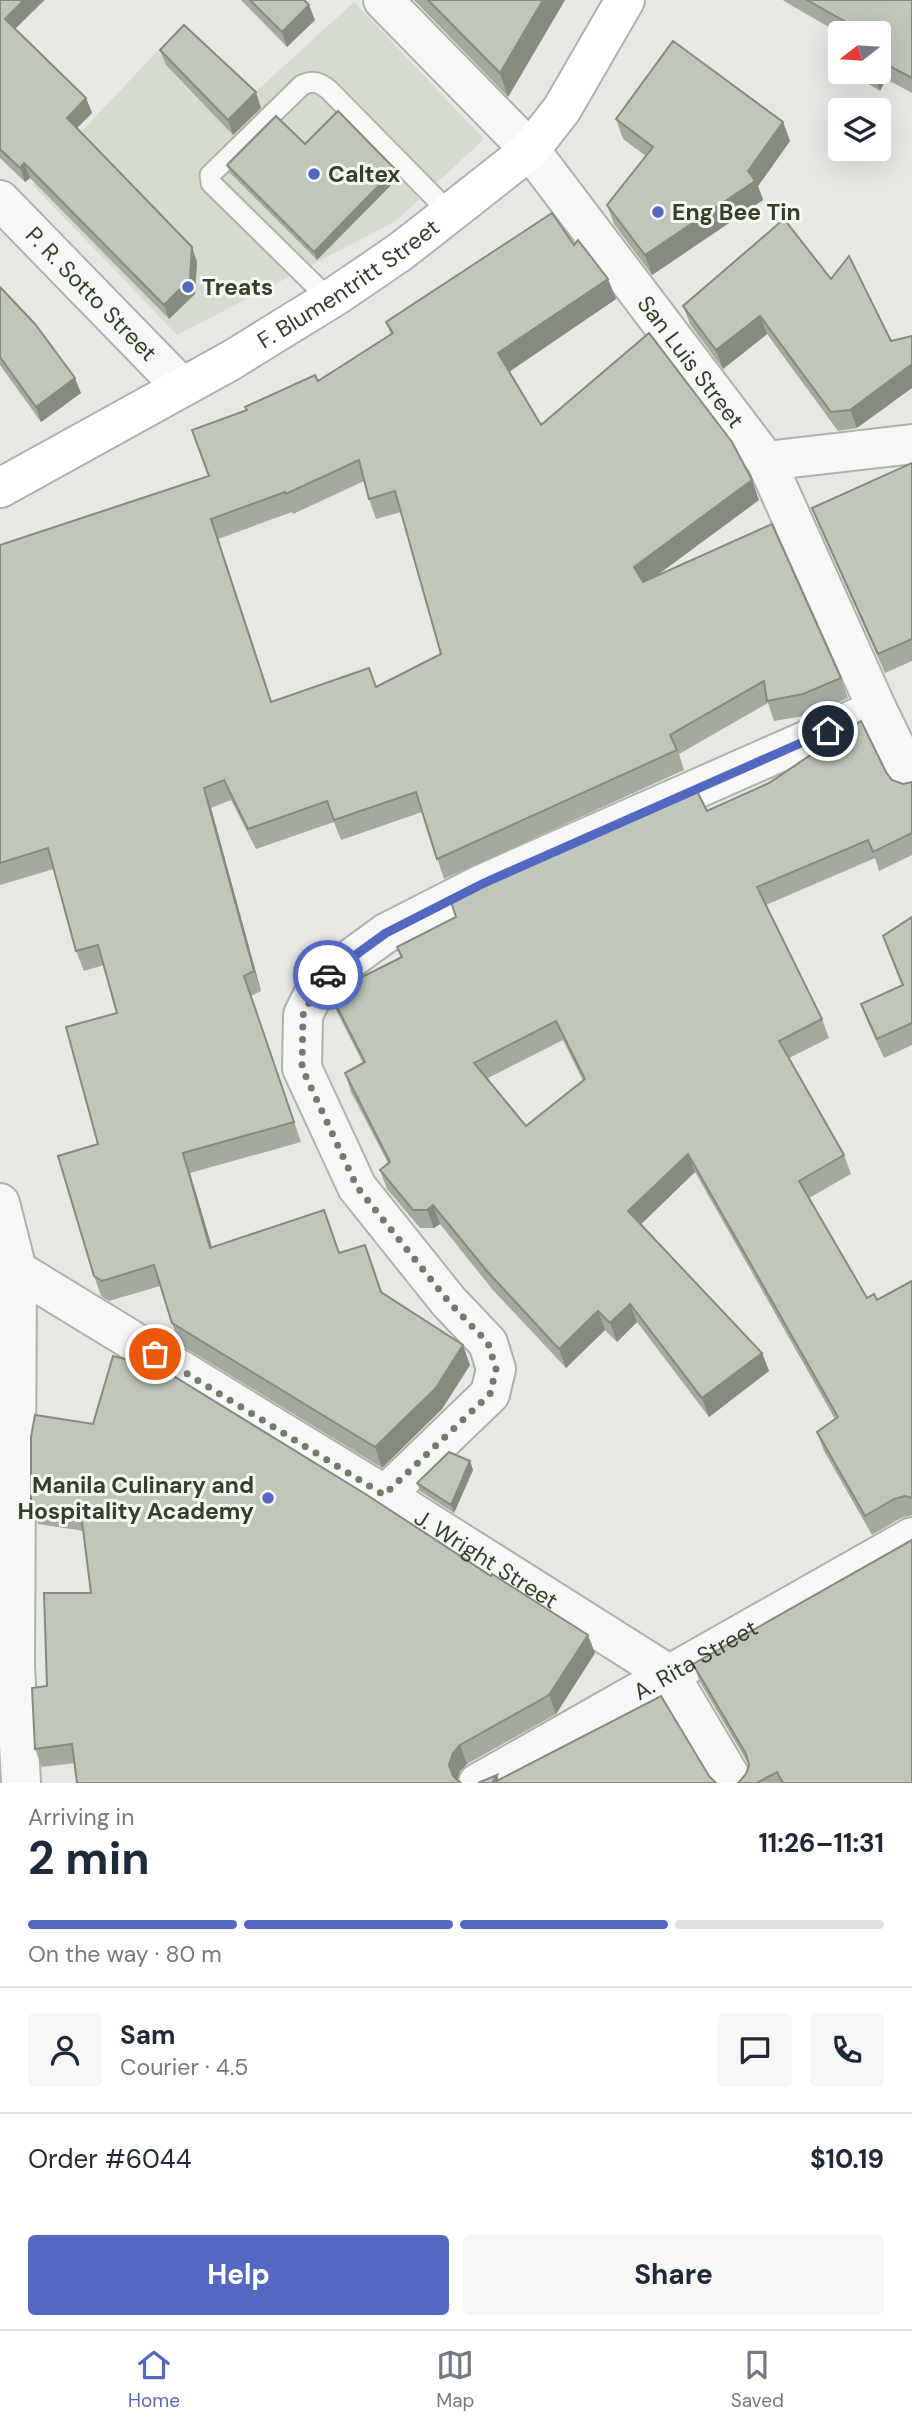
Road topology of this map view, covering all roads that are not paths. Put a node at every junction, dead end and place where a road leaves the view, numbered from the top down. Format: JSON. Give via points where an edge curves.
{"nodes":[{"id":1,"x":383,"y":0,"type":"edge"},
{"id":2,"x":625,"y":0,"type":"edge"},
{"id":3,"x":530,"y":150,"type":"junction"},
{"id":4,"x":0,"y":200,"type":"edge"},
{"id":5,"x":450,"y":213,"type":"junction"},
{"id":6,"x":330,"y":300,"type":"junction"},
{"id":7,"x":182,"y":387,"type":"junction"},
{"id":8,"x":912,"y":444,"type":"edge"},
{"id":9,"x":766,"y":461,"type":"junction"},
{"id":10,"x":0,"y":488,"type":"edge"},
{"id":11,"x":877,"y":709,"type":"junction"},
{"id":12,"x":912,"y":781,"type":"edge"},
{"id":13,"x":0,"y":1203,"type":"edge"},
{"id":14,"x":17,"y":1269,"type":"junction"},
{"id":15,"x":384,"y":1495,"type":"junction"},
{"id":16,"x":912,"y":1537,"type":"edge"},
{"id":17,"x":670,"y":1675,"type":"junction"},
{"id":18,"x":21,"y":1783,"type":"edge"},
{"id":19,"x":478,"y":1783,"type":"edge"},
{"id":20,"x":734,"y":1783,"type":"edge"}],
"edges":[{"from":1,"to":3,"type":"street","name":"San Luis Street"},
{"from":2,"to":3,"type":"main road","name":"F. Blumentritt Street","via":[[562,109]]},
{"from":3,"to":5,"type":"main road","name":"F. Blumentritt Street"},
{"from":3,"to":9,"type":"street","name":"San Luis Street"},
{"from":4,"to":7,"type":"street","name":"P. R. Sotto Street"},
{"from":5,"to":6,"type":"main road","name":"F. Blumentritt Street"},
{"from":5,"to":6,"type":"lane","via":[[329,90],[319,82],[302,85],[210,175],[211,183]]},
{"from":6,"to":7,"type":"main road","name":"F. Blumentritt Street"},
{"from":7,"to":10,"type":"main road","name":"F. Blumentritt Street"},
{"from":8,"to":9,"type":"street"},
{"from":9,"to":11,"type":"street","name":"San Luis Street"},
{"from":11,"to":12,"type":"street","name":"San Luis Street"},
{"from":11,"to":15,"type":"street","via":[[484,883],[386,933],[320,981],[303,1015],[302,1068],[357,1187],[449,1302],[488,1343],[496,1369],[490,1394]]},
{"from":13,"to":14,"type":"street"},
{"from":14,"to":15,"type":"street","name":"J. Wright Street"},
{"from":14,"to":18,"type":"street","via":[[15,1666]]},
{"from":15,"to":17,"type":"street","name":"J. Wright Street"},
{"from":16,"to":17,"type":"street","name":"A. Rita Street"},
{"from":17,"to":19,"type":"street","name":"A. Rita Street"},
{"from":17,"to":20,"type":"street","name":"J. Wright Street"}]}
